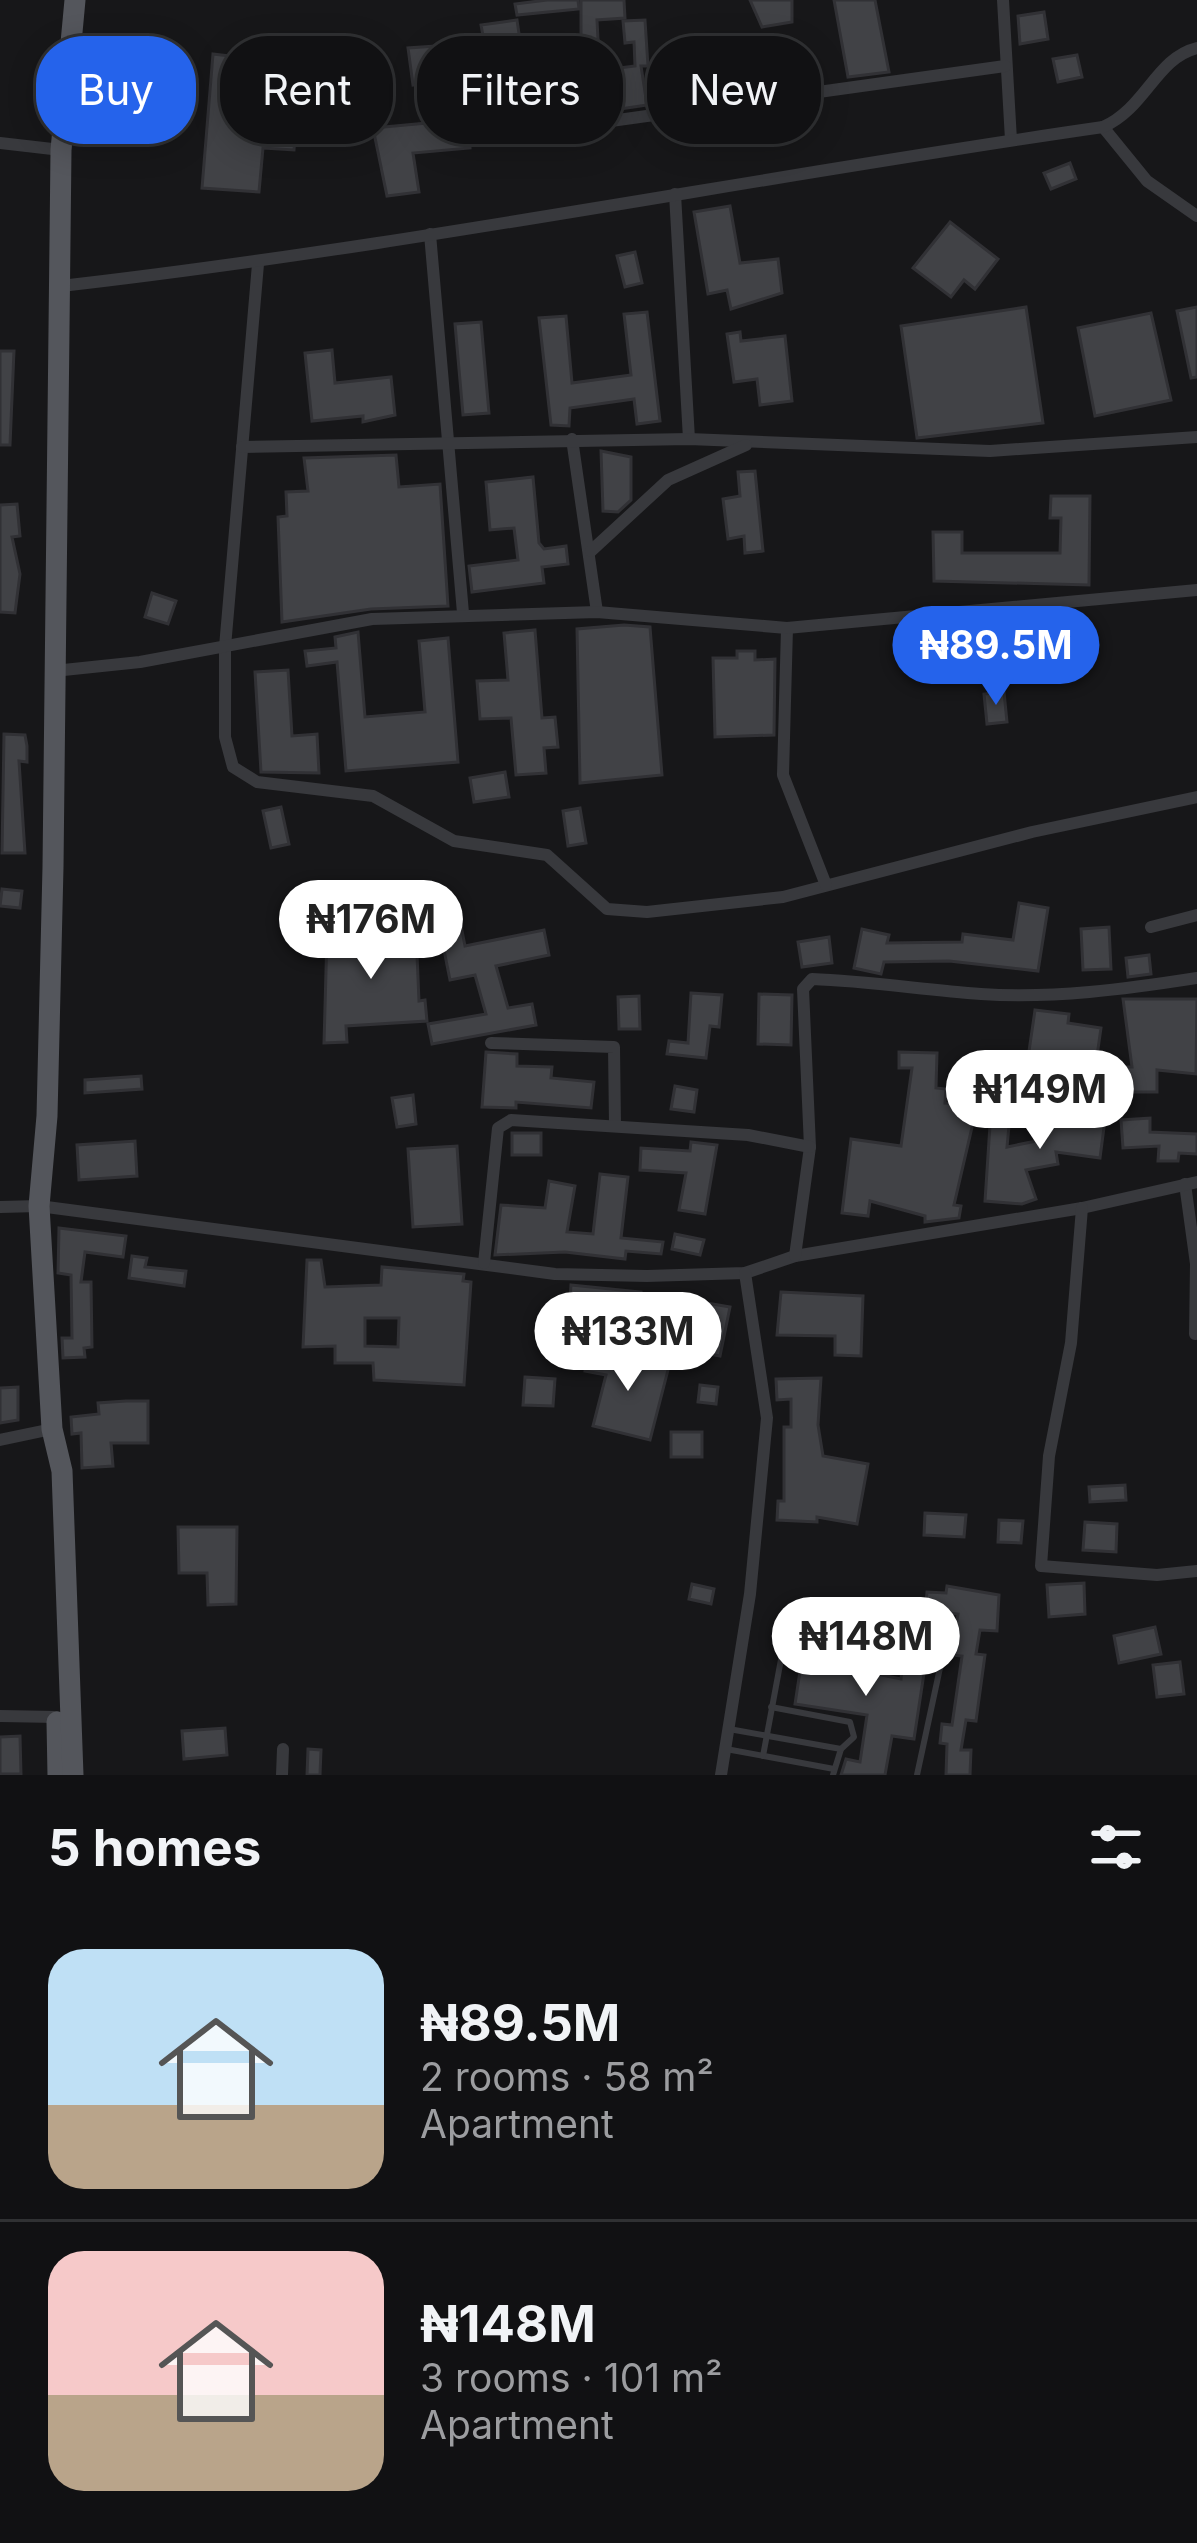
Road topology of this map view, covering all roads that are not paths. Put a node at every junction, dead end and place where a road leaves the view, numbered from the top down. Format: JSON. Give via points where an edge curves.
{"nodes":[{"id":1,"x":75,"y":0,"type":"edge"},
{"id":2,"x":1004,"y":0,"type":"edge"},
{"id":3,"x":1197,"y":48,"type":"edge"},
{"id":4,"x":1006,"y":66,"type":"junction"},
{"id":5,"x":623,"y":119,"type":"edge"},
{"id":6,"x":1103,"y":127,"type":"junction"},
{"id":7,"x":1011,"y":140,"type":"junction"},
{"id":8,"x":0,"y":143,"type":"edge"},
{"id":9,"x":61,"y":150,"type":"junction"},
{"id":10,"x":675,"y":194,"type":"junction"},
{"id":11,"x":1197,"y":217,"type":"edge"},
{"id":12,"x":430,"y":234,"type":"junction"},
{"id":13,"x":258,"y":264,"type":"junction"},
{"id":14,"x":62,"y":286,"type":"junction"},
{"id":15,"x":1197,"y":436,"type":"edge"},
{"id":16,"x":689,"y":439,"type":"junction"},
{"id":17,"x":572,"y":440,"type":"junction"},
{"id":18,"x":756,"y":441,"type":"junction"},
{"id":19,"x":444,"y":445,"type":"junction"},
{"id":20,"x":242,"y":447,"type":"junction"},
{"id":21,"x":590,"y":551,"type":"junction"},
{"id":22,"x":1197,"y":590,"type":"edge"},
{"id":23,"x":597,"y":612,"type":"junction"},
{"id":24,"x":463,"y":613,"type":"junction"},
{"id":25,"x":787,"y":628,"type":"junction"},
{"id":26,"x":225,"y":647,"type":"junction"},
{"id":27,"x":54,"y":671,"type":"junction"},
{"id":28,"x":1197,"y":797,"type":"edge"},
{"id":29,"x":826,"y":885,"type":"junction"},
{"id":30,"x":1197,"y":916,"type":"edge"},
{"id":31,"x":1151,"y":927,"type":"dead end"},
{"id":32,"x":1197,"y":978,"type":"edge"},
{"id":33,"x":491,"y":1043,"type":"dead end"},
{"id":34,"x":615,"y":1125,"type":"junction"},
{"id":35,"x":810,"y":1147,"type":"junction"},
{"id":36,"x":1191,"y":1183,"type":"edge"},
{"id":37,"x":39,"y":1206,"type":"junction"},
{"id":38,"x":0,"y":1207,"type":"edge"},
{"id":39,"x":1082,"y":1208,"type":"junction"},
{"id":40,"x":795,"y":1256,"type":"junction"},
{"id":41,"x":484,"y":1263,"type":"junction"},
{"id":42,"x":745,"y":1273,"type":"junction"},
{"id":43,"x":1195,"y":1334,"type":"edge"},
{"id":44,"x":53,"y":1438,"type":"junction"},
{"id":45,"x":0,"y":1440,"type":"edge"},
{"id":46,"x":1197,"y":1571,"type":"edge"},
{"id":47,"x":949,"y":1626,"type":"dead end"},
{"id":48,"x":850,"y":1628,"type":"dead end"},
{"id":49,"x":771,"y":1707,"type":"junction"},
{"id":50,"x":0,"y":1716,"type":"edge"},
{"id":51,"x":57,"y":1717,"type":"junction"},
{"id":52,"x":729,"y":1729,"type":"junction"},
{"id":53,"x":767,"y":1736,"type":"junction"},
{"id":54,"x":726,"y":1749,"type":"junction"},
{"id":55,"x":841,"y":1749,"type":"junction"},
{"id":56,"x":283,"y":1750,"type":"dead end"},
{"id":57,"x":763,"y":1756,"type":"junction"},
{"id":58,"x":834,"y":1772,"type":"edge"},
{"id":59,"x":58,"y":1775,"type":"edge"},
{"id":60,"x":74,"y":1775,"type":"edge"},
{"id":61,"x":282,"y":1775,"type":"edge"},
{"id":62,"x":721,"y":1775,"type":"edge"},
{"id":63,"x":916,"y":1775,"type":"edge"}],
"edges":[{"from":1,"to":9,"type":"main road"},
{"from":2,"to":4,"type":"street"},
{"from":3,"to":6,"type":"street","via":[[1166,64],[1136,106]]},
{"from":4,"to":5,"type":"street"},
{"from":4,"to":7,"type":"street"},
{"from":6,"to":7,"type":"street"},
{"from":6,"to":11,"type":"street","via":[[1147,181]]},
{"from":7,"to":10,"type":"street"},
{"from":8,"to":9,"type":"street"},
{"from":9,"to":14,"type":"main road"},
{"from":10,"to":12,"type":"street"},
{"from":10,"to":16,"type":"street"},
{"from":12,"to":13,"type":"street"},
{"from":12,"to":19,"type":"street"},
{"from":13,"to":14,"type":"street"},
{"from":13,"to":20,"type":"street"},
{"from":14,"to":27,"type":"main road"},
{"from":15,"to":18,"type":"street","via":[[990,451]]},
{"from":16,"to":17,"type":"street"},
{"from":16,"to":18,"type":"street"},
{"from":17,"to":19,"type":"street"},
{"from":17,"to":21,"type":"street"},
{"from":18,"to":21,"type":"street","via":[[682,471]]},
{"from":19,"to":20,"type":"street"},
{"from":19,"to":24,"type":"street"},
{"from":20,"to":26,"type":"street"},
{"from":21,"to":23,"type":"street"},
{"from":22,"to":25,"type":"street"},
{"from":23,"to":24,"type":"street"},
{"from":23,"to":25,"type":"street"},
{"from":24,"to":26,"type":"street"},
{"from":25,"to":29,"type":"street","via":[[783,775]]},
{"from":26,"to":27,"type":"street"},
{"from":26,"to":29,"type":"street","via":[[225,737],[233,767],[257,782],[374,796],[454,841],[548,855],[607,909],[722,906]]},
{"from":27,"to":37,"type":"main road"},
{"from":28,"to":29,"type":"street"},
{"from":30,"to":31,"type":"street"},
{"from":32,"to":35,"type":"street","via":[[982,994],[812,979],[802,989]]},
{"from":33,"to":34,"type":"street","via":[[614,1047]]},
{"from":34,"to":35,"type":"street"},
{"from":34,"to":41,"type":"street","via":[[511,1120],[499,1128]]},
{"from":35,"to":40,"type":"street"},
{"from":36,"to":39,"type":"street"},
{"from":36,"to":43,"type":"street"},
{"from":37,"to":38,"type":"street"},
{"from":37,"to":41,"type":"street"},
{"from":37,"to":44,"type":"main road"},
{"from":39,"to":40,"type":"street"},
{"from":39,"to":46,"type":"street","via":[[1041,1566],[1157,1576]]},
{"from":40,"to":42,"type":"street"},
{"from":41,"to":42,"type":"street","via":[[555,1274]]},
{"from":42,"to":52,"type":"street","via":[[767,1418]]},
{"from":44,"to":45,"type":"street"},
{"from":44,"to":51,"type":"main road"},
{"from":44,"to":60,"type":"main road","via":[[62,1471]]},
{"from":47,"to":63,"type":"lane"},
{"from":48,"to":49,"type":"lane","via":[[801,1630],[785,1639]]},
{"from":49,"to":53,"type":"lane"},
{"from":49,"to":55,"type":"lane","via":[[850,1722],[854,1737]]},
{"from":50,"to":51,"type":"street"},
{"from":51,"to":59,"type":"main road"},
{"from":52,"to":53,"type":"lane"},
{"from":52,"to":54,"type":"street"},
{"from":53,"to":55,"type":"lane"},
{"from":53,"to":57,"type":"lane"},
{"from":54,"to":57,"type":"lane"},
{"from":54,"to":62,"type":"street"},
{"from":55,"to":58,"type":"lane"},
{"from":56,"to":61,"type":"street"},
{"from":57,"to":58,"type":"lane"}]}
